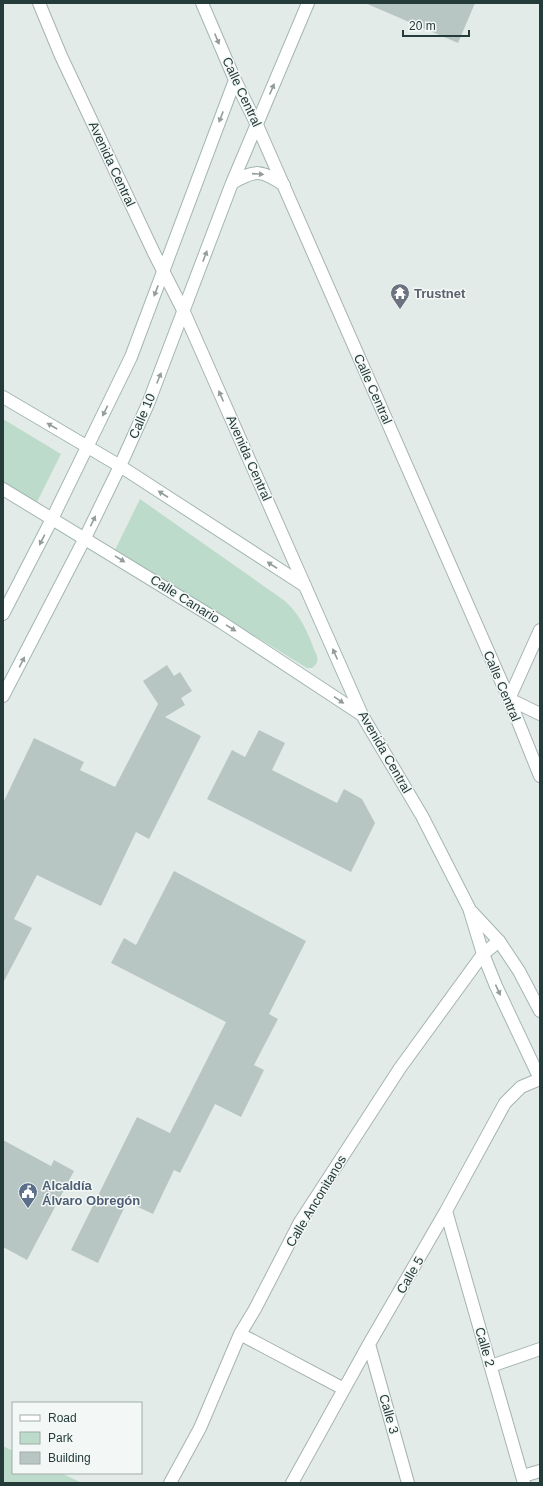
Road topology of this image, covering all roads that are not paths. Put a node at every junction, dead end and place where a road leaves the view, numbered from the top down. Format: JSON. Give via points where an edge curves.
{"nodes":[{"id":1,"x":39,"y":3,"type":"edge"},
{"id":2,"x":202,"y":3,"type":"edge"},
{"id":3,"x":308,"y":3,"type":"edge"},
{"id":4,"x":235,"y":80,"type":"junction"},
{"id":5,"x":257,"y":125,"type":"junction"},
{"id":6,"x":232,"y":183,"type":"junction"},
{"id":7,"x":284,"y":185,"type":"junction"},
{"id":8,"x":163,"y":271,"type":"junction"},
{"id":9,"x":184,"y":312,"type":"junction"},
{"id":10,"x":3,"y":397,"type":"edge"},
{"id":11,"x":88,"y":447,"type":"junction"},
{"id":12,"x":120,"y":466,"type":"junction"},
{"id":13,"x":3,"y":489,"type":"edge"},
{"id":14,"x":52,"y":519,"type":"junction"},
{"id":15,"x":85,"y":538,"type":"junction"},
{"id":16,"x":305,"y":586,"type":"junction"},
{"id":17,"x":3,"y":614,"type":"edge"},
{"id":18,"x":540,"y":630,"type":"edge"},
{"id":19,"x":3,"y":696,"type":"edge"},
{"id":20,"x":509,"y":699,"type":"junction"},
{"id":21,"x":540,"y":714,"type":"edge"},
{"id":22,"x":362,"y":715,"type":"junction"},
{"id":23,"x":540,"y":776,"type":"edge"},
{"id":24,"x":469,"y":908,"type":"junction"},
{"id":25,"x":499,"y":941,"type":"junction"},
{"id":26,"x":483,"y":954,"type":"junction"},
{"id":27,"x":540,"y":1011,"type":"edge"},
{"id":28,"x":540,"y":1079,"type":"edge"},
{"id":29,"x":446,"y":1211,"type":"junction"},
{"id":30,"x":240,"y":1334,"type":"junction"},
{"id":31,"x":369,"y":1344,"type":"junction"},
{"id":32,"x":540,"y":1349,"type":"edge"},
{"id":33,"x":491,"y":1366,"type":"junction"},
{"id":34,"x":344,"y":1389,"type":"junction"},
{"id":35,"x":540,"y":1471,"type":"edge"},
{"id":36,"x":524,"y":1480,"type":"edge"},
{"id":37,"x":170,"y":1483,"type":"edge"},
{"id":38,"x":292,"y":1483,"type":"edge"},
{"id":39,"x":408,"y":1483,"type":"edge"}],
"edges":[{"from":1,"to":8,"type":"street","name":"Avenida Central","via":[[61,56]]},
{"from":2,"to":4,"type":"street","name":"Calle Central","one_way":true},
{"from":5,"to":3,"type":"street","name":"Calle 10","one_way":true},
{"from":4,"to":5,"type":"street","name":"Calle Central"},
{"from":4,"to":8,"type":"street","one_way":true},
{"from":5,"to":6,"type":"street","name":"Calle 10"},
{"from":5,"to":7,"type":"street","name":"Calle Central"},
{"from":6,"to":7,"type":"street","one_way":true,"via":[[247,174],[259,172]]},
{"from":9,"to":6,"type":"street","name":"Calle 10","one_way":true},
{"from":7,"to":20,"type":"street","name":"Calle Central"},
{"from":8,"to":9,"type":"street","name":"Avenida Central"},
{"from":8,"to":11,"type":"street","one_way":true,"via":[[131,357]]},
{"from":12,"to":9,"type":"street","name":"Calle 10","one_way":true,"via":[[148,404]]},
{"from":16,"to":9,"type":"street","name":"Avenida Central","one_way":true},
{"from":11,"to":10,"type":"street","one_way":true},
{"from":11,"to":12,"type":"street"},
{"from":11,"to":14,"type":"street"},
{"from":15,"to":12,"type":"street","name":"Calle 10","one_way":true},
{"from":16,"to":12,"type":"street","one_way":true},
{"from":13,"to":14,"type":"street","name":"Calle Canario"},
{"from":14,"to":15,"type":"street","name":"Calle Canario"},
{"from":14,"to":17,"type":"street","one_way":true},
{"from":19,"to":15,"type":"street","name":"Calle 10","one_way":true},
{"from":15,"to":22,"type":"street","name":"Calle Canario","one_way":true,"via":[[258,645]]},
{"from":22,"to":16,"type":"street","name":"Avenida Central","one_way":true},
{"from":18,"to":20,"type":"street"},
{"from":20,"to":21,"type":"street"},
{"from":20,"to":23,"type":"street","name":"Calle Central"},
{"from":22,"to":24,"type":"street","name":"Avenida Central","via":[[422,816]]},
{"from":24,"to":25,"type":"street","name":"Avenida Central"},
{"from":24,"to":26,"type":"street","name":"Avenida Central"},
{"from":25,"to":26,"type":"street","name":"Calle Anconitanos"},
{"from":25,"to":27,"type":"street","name":"Avenida Central","via":[[519,971]]},
{"from":26,"to":28,"type":"street","name":"Avenida Central","one_way":true},
{"from":26,"to":30,"type":"street","name":"Calle Anconitanos","via":[[400,1068],[300,1222]]},
{"from":28,"to":29,"type":"street","name":"Calle 5","via":[[521,1087],[505,1103]]},
{"from":29,"to":31,"type":"street","name":"Calle 5"},
{"from":29,"to":33,"type":"street","name":"Calle 2"},
{"from":30,"to":34,"type":"street"},
{"from":30,"to":37,"type":"street","name":"Calle Anconitanos","via":[[200,1428]]},
{"from":31,"to":34,"type":"street","name":"Calle 5"},
{"from":31,"to":39,"type":"street","name":"Calle 3"},
{"from":32,"to":33,"type":"street"},
{"from":33,"to":36,"type":"street","name":"Calle 2"},
{"from":34,"to":38,"type":"street","name":"Calle 5"},
{"from":35,"to":36,"type":"street"}]}
